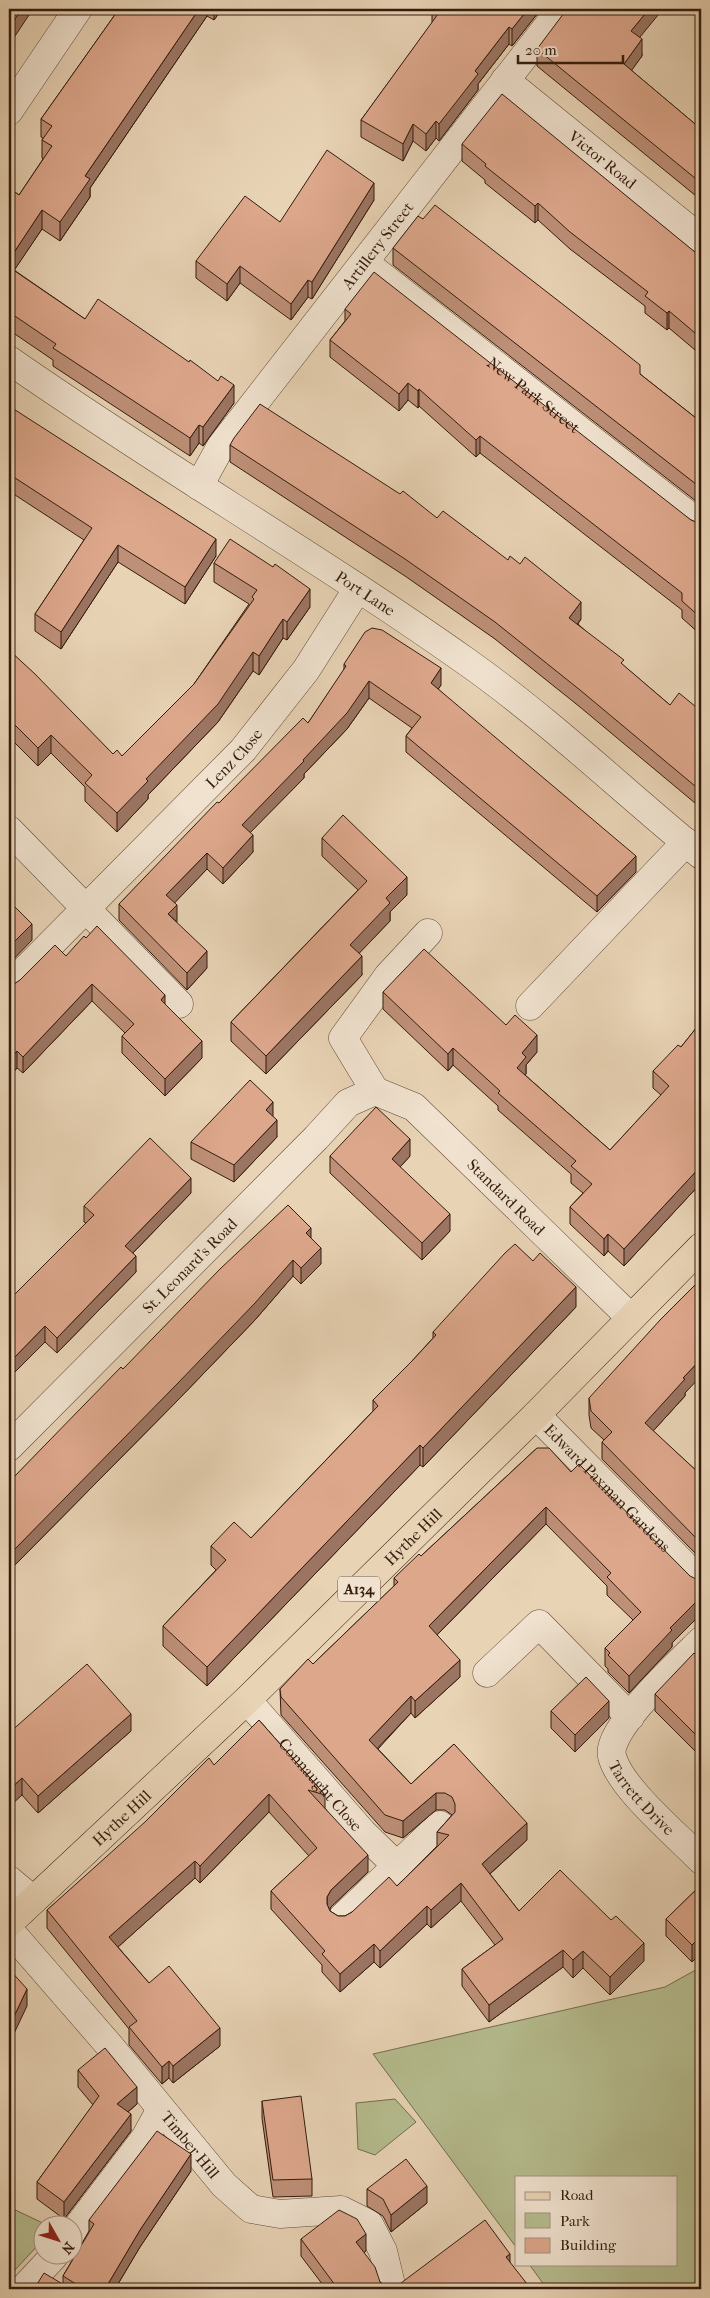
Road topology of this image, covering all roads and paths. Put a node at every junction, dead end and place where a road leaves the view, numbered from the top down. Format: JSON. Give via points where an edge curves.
{"nodes":[{"id":1,"x":78,"y":9,"type":"edge"},
{"id":2,"x":561,"y":9,"type":"edge"},
{"id":3,"x":505,"y":80,"type":"junction"},
{"id":4,"x":9,"y":110,"type":"edge"},
{"id":5,"x":701,"y":239,"type":"edge"},
{"id":6,"x":365,"y":264,"type":"junction"},
{"id":7,"x":9,"y":360,"type":"edge"},
{"id":8,"x":199,"y":486,"type":"junction"},
{"id":9,"x":701,"y":525,"type":"edge"},
{"id":10,"x":358,"y":588,"type":"junction"},
{"id":11,"x":9,"y":830,"type":"edge"},
{"id":12,"x":694,"y":849,"type":"edge"},
{"id":13,"x":85,"y":908,"type":"junction"},
{"id":14,"x":428,"y":933,"type":"dead end"},
{"id":15,"x":9,"y":986,"type":"edge"},
{"id":16,"x":179,"y":1004,"type":"dead end"},
{"id":17,"x":530,"y":1006,"type":"dead end"},
{"id":18,"x":375,"y":1091,"type":"junction"},
{"id":19,"x":701,"y":1247,"type":"edge"},
{"id":20,"x":630,"y":1318,"type":"junction"},
{"id":21,"x":536,"y":1416,"type":"junction"},
{"id":22,"x":9,"y":1447,"type":"edge"},
{"id":23,"x":701,"y":1582,"type":"edge"},
{"id":24,"x":693,"y":1649,"type":"edge"},
{"id":25,"x":487,"y":1673,"type":"dead end"},
{"id":26,"x":246,"y":1700,"type":"junction"},
{"id":27,"x":630,"y":1718,"type":"junction"},
{"id":28,"x":440,"y":1825,"type":"edge"},
{"id":29,"x":701,"y":1860,"type":"edge"},
{"id":30,"x":397,"y":1866,"type":"junction"},
{"id":31,"x":9,"y":1880,"type":"edge"},
{"id":32,"x":32,"y":1900,"type":"junction"},
{"id":33,"x":342,"y":1918,"type":"edge"},
{"id":34,"x":9,"y":1923,"type":"edge"},
{"id":35,"x":9,"y":1930,"type":"edge"},
{"id":36,"x":161,"y":2110,"type":"junction"},
{"id":37,"x":82,"y":2221,"type":"edge"},
{"id":38,"x":45,"y":2266,"type":"edge"},
{"id":39,"x":23,"y":2289,"type":"edge"},
{"id":40,"x":392,"y":2289,"type":"edge"}],
"edges":[{"from":1,"to":4,"type":"street"},
{"from":2,"to":3,"type":"street","name":"Artillery Street"},
{"from":3,"to":5,"type":"street","name":"Victor Road"},
{"from":3,"to":6,"type":"street","name":"Artillery Street"},
{"from":6,"to":8,"type":"street","name":"Artillery Street","via":[[212,458]]},
{"from":6,"to":9,"type":"street","name":"New Park Street"},
{"from":7,"to":8,"type":"street","name":"Port Lane"},
{"from":8,"to":10,"type":"street","name":"Port Lane"},
{"from":10,"to":12,"type":"street","name":"Port Lane","via":[[468,663],[534,714]]},
{"from":10,"to":13,"type":"street","name":"Lenz Close","via":[[306,670],[243,750]]},
{"from":11,"to":13,"type":"street"},
{"from":12,"to":17,"type":"street"},
{"from":13,"to":15,"type":"street","name":"Lenz Close"},
{"from":13,"to":16,"type":"street"},
{"from":14,"to":18,"type":"street","via":[[388,976],[343,1038]]},
{"from":18,"to":20,"type":"street","name":"Standard Road","via":[[414,1107]]},
{"from":18,"to":22,"type":"street","name":"St. Leonard's Road","via":[[348,1102]]},
{"from":19,"to":20,"type":"main road","name":"Hythe Hill","number":"A134"},
{"from":20,"to":21,"type":"main road","name":"Hythe Hill","number":"A134"},
{"from":21,"to":23,"type":"street","name":"Edward Paxman Gardens"},
{"from":21,"to":26,"type":"main road","name":"Hythe Hill","number":"A134"},
{"from":24,"to":27,"type":"street","name":"Tarrett Drive","via":[[648,1694]]},
{"from":25,"to":27,"type":"street","via":[[539,1624]]},
{"from":26,"to":30,"type":"street","name":"Connaught Close","via":[[363,1833]]},
{"from":26,"to":32,"type":"main road","name":"Hythe Hill","number":"A134"},
{"from":27,"to":29,"type":"street","name":"Tarrett Drive","via":[[618,1731],[611,1754],[619,1774]]},
{"from":28,"to":30,"type":"street"},
{"from":30,"to":33,"type":"street"},
{"from":31,"to":32,"type":"street"},
{"from":32,"to":34,"type":"main road","name":"Hythe Hill","number":"A134"},
{"from":35,"to":36,"type":"street","name":"Timber Hill","via":[[102,2036]]},
{"from":36,"to":37,"type":"street","via":[[145,2138]]},
{"from":36,"to":40,"type":"street","name":"Timber Hill","via":[[224,2185],[250,2209],[280,2214],[341,2210],[369,2224],[383,2251]]},
{"from":38,"to":39,"type":"street"}]}
